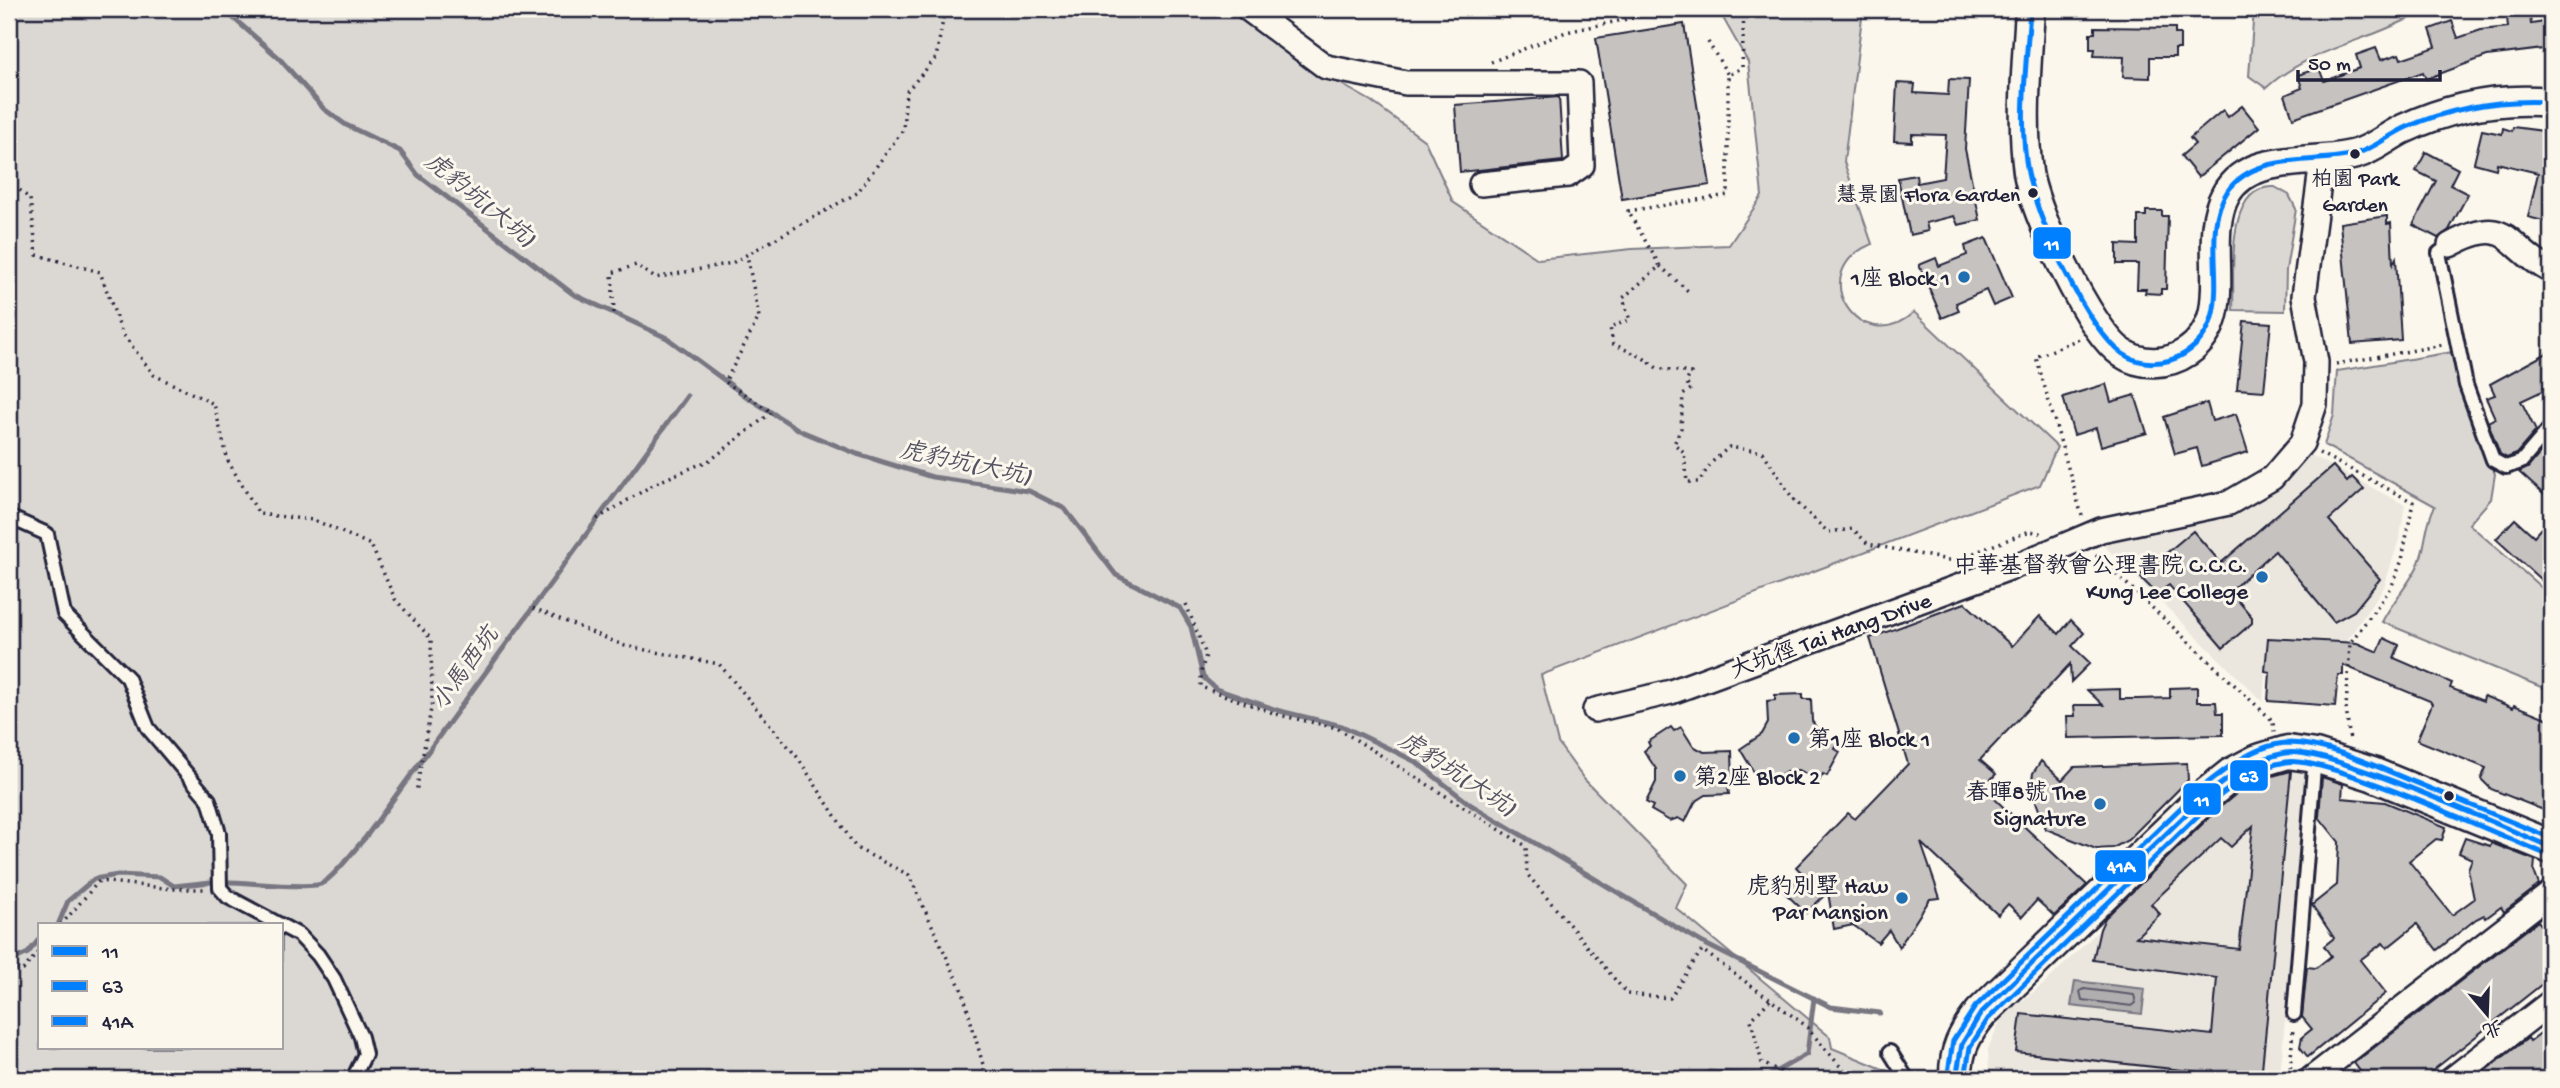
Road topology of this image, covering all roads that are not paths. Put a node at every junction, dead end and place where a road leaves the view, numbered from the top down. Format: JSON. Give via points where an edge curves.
{"nodes":[{"id":1,"x":1248,"y":9,"type":"edge"},
{"id":2,"x":2030,"y":9,"type":"edge"},
{"id":3,"x":2551,"y":102,"type":"edge"},
{"id":4,"x":2322,"y":161,"type":"junction"},
{"id":5,"x":1480,"y":184,"type":"dead end"},
{"id":6,"x":2450,"y":245,"type":"joint"},
{"id":7,"x":2551,"y":271,"type":"edge"},
{"id":8,"x":2551,"y":427,"type":"edge"},
{"id":9,"x":9,"y":517,"type":"edge"},
{"id":10,"x":1595,"y":710,"type":"dead end"},
{"id":11,"x":2315,"y":756,"type":"junction"},
{"id":12,"x":2551,"y":847,"type":"edge"},
{"id":13,"x":2551,"y":893,"type":"edge"},
{"id":14,"x":278,"y":923,"type":"edge"},
{"id":15,"x":284,"y":926,"type":"edge"},
{"id":16,"x":2551,"y":1002,"type":"edge"},
{"id":17,"x":2294,"y":1014,"type":"road end"},
{"id":18,"x":1890,"y":1052,"type":"dead end"},
{"id":19,"x":353,"y":1079,"type":"edge"},
{"id":20,"x":1907,"y":1079,"type":"edge"},
{"id":21,"x":1956,"y":1079,"type":"edge"},
{"id":22,"x":2311,"y":1079,"type":"edge"},
{"id":23,"x":2452,"y":1079,"type":"edge"}],
"edges":[{"from":1,"to":5,"type":"street","via":[[1326,67],[1406,83],[1579,83],[1582,165],[1568,175]]},
{"from":2,"to":4,"type":"street","via":[[2027,149],[2032,193],[2096,324],[2111,344],[2129,357],[2151,362],[2173,359],[2191,349],[2204,334],[2214,307],[2219,215],[2232,185],[2258,168]]},
{"from":3,"to":4,"type":"street","via":[[2507,101],[2454,110],[2412,125],[2367,151]]},
{"from":4,"to":10,"type":"street","name":"大坑徑 Tai Hang Drive","via":[[2304,296],[2316,362],[2315,404],[2302,443],[2273,478],[2229,503],[2101,530],[2023,564],[1671,692]]},
{"from":6,"to":7,"type":"street","via":[[2478,231],[2493,231]]},
{"from":6,"to":8,"type":"lane","via":[[2439,253],[2457,343],[2477,421],[2497,464],[2516,465]]},
{"from":9,"to":14,"type":"lane","via":[[47,534],[64,614],[128,678],[148,728],[209,800],[219,833],[220,888],[228,897]]},
{"from":11,"to":12,"type":"main road","via":[[2372,774]]},
{"from":11,"to":17,"type":"lane"},
{"from":11,"to":21,"type":"main road","via":[[2288,752],[2258,761],[2206,796],[1980,1013],[1964,1034]]},
{"from":13,"to":22,"type":"street"},
{"from":15,"to":19,"type":"lane","via":[[318,955],[361,1037],[365,1054]]},
{"from":16,"to":23,"type":"street"},
{"from":18,"to":20,"type":"lane"}]}
